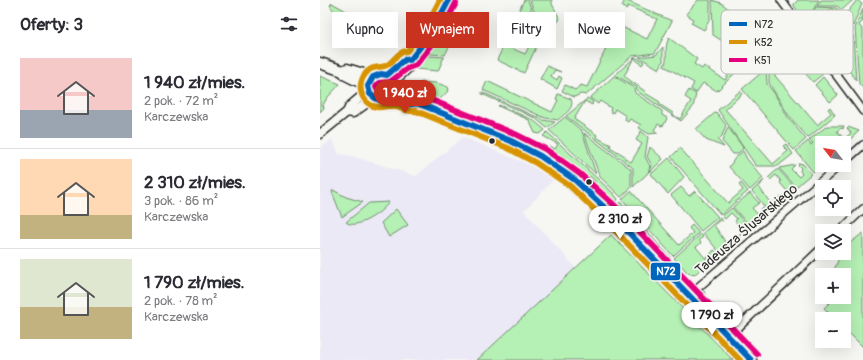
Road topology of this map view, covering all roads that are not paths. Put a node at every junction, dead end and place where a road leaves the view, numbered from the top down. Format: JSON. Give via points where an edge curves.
{"nodes":[{"id":1,"x":449,"y":0,"type":"edge"},
{"id":2,"x":781,"y":0,"type":"edge"},
{"id":3,"x":788,"y":10,"type":"edge"},
{"id":4,"x":320,"y":62,"type":"edge"},
{"id":5,"x":343,"y":71,"type":"junction"},
{"id":6,"x":836,"y":74,"type":"edge"},
{"id":7,"x":373,"y":77,"type":"junction"},
{"id":8,"x":391,"y":81,"type":"junction"},
{"id":9,"x":370,"y":91,"type":"junction"},
{"id":10,"x":390,"y":97,"type":"junction"},
{"id":11,"x":417,"y":103,"type":"junction"},
{"id":12,"x":863,"y":111,"type":"edge"},
{"id":13,"x":320,"y":134,"type":"edge"},
{"id":14,"x":863,"y":145,"type":"edge"},
{"id":15,"x":851,"y":156,"type":"edge"},
{"id":16,"x":832,"y":172,"type":"edge"},
{"id":17,"x":863,"y":209,"type":"edge"},
{"id":18,"x":847,"y":224,"type":"edge"},
{"id":19,"x":815,"y":255,"type":"edge"},
{"id":20,"x":688,"y":296,"type":"junction"},
{"id":21,"x":728,"y":337,"type":"junction"},
{"id":22,"x":750,"y":360,"type":"edge"}],
"edges":[{"from":1,"to":8,"type":"main road","via":[[431,37],[410,60],[406,59]]},
{"from":2,"to":3,"type":"street"},
{"from":4,"to":5,"type":"main road"},
{"from":5,"to":7,"type":"main road","via":[[348,69]]},
{"from":5,"to":9,"type":"main road"},
{"from":6,"to":12,"type":"street"},
{"from":7,"to":8,"type":"main road","via":[[381,74]]},
{"from":7,"to":9,"type":"main road"},
{"from":8,"to":10,"type":"main road"},
{"from":8,"to":11,"type":"main road","via":[[416,99]]},
{"from":9,"to":10,"type":"main road","via":[[381,100]]},
{"from":9,"to":13,"type":"street"},
{"from":10,"to":11,"type":"main road","via":[[411,104]]},
{"from":11,"to":20,"type":"main road","via":[[511,141],[563,171],[603,206]]},
{"from":14,"to":15,"type":"street"},
{"from":16,"to":20,"type":"street","name":"Tadeusza Ślusarskiego"},
{"from":17,"to":18,"type":"street"},
{"from":19,"to":21,"type":"street"},
{"from":20,"to":21,"type":"main road"},
{"from":21,"to":22,"type":"main road"}]}
